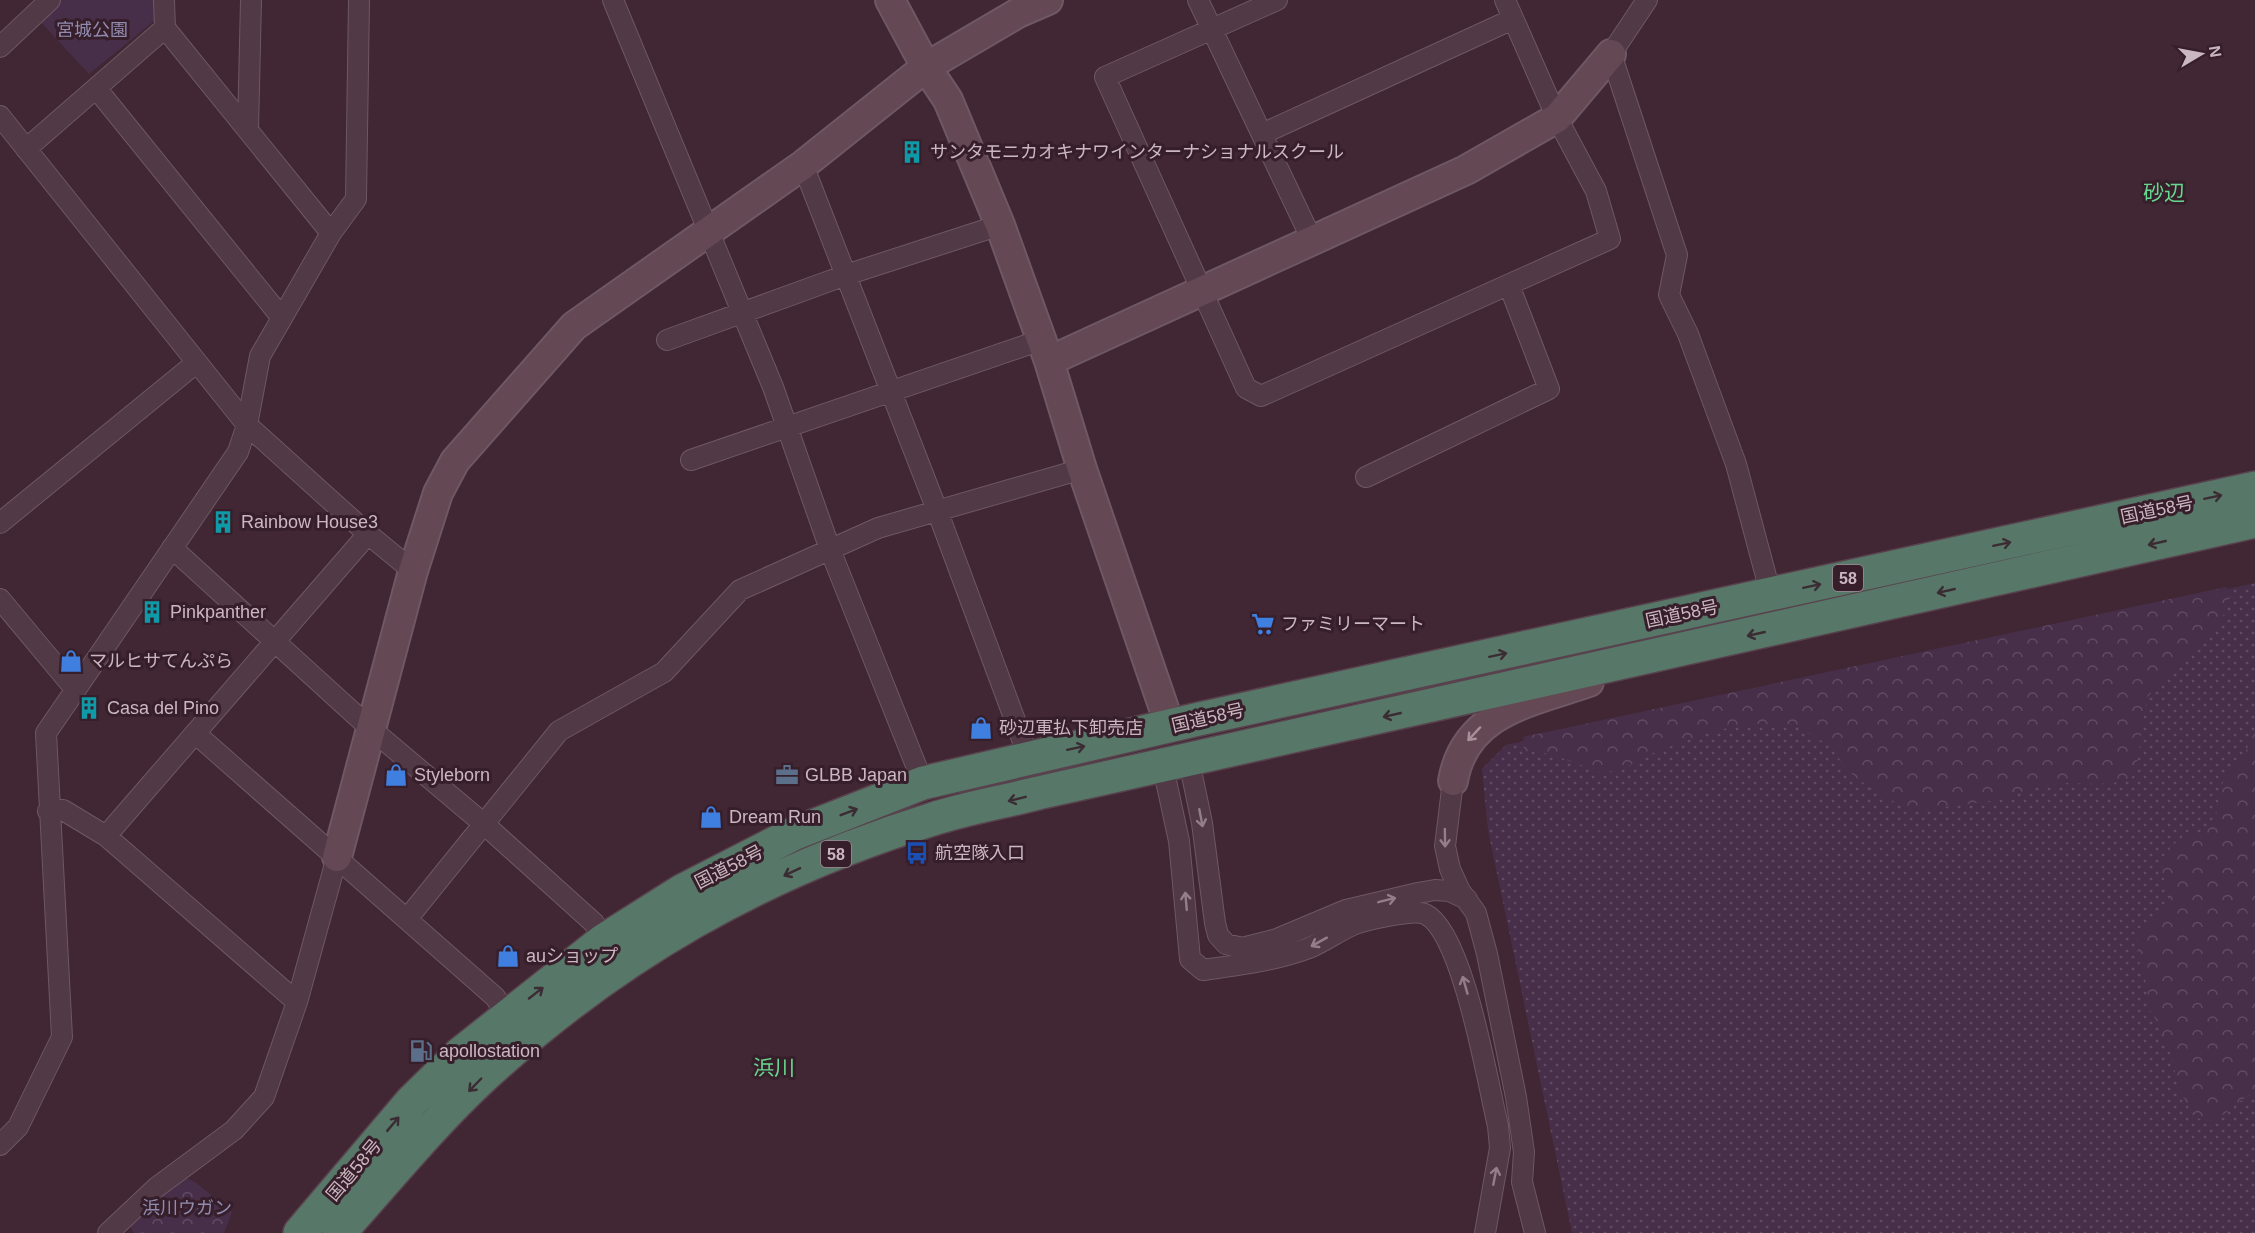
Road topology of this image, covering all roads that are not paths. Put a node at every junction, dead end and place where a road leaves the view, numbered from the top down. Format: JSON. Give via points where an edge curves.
{"nodes":[{"id":1,"x":50,"y":0,"type":"edge"},
{"id":2,"x":164,"y":0,"type":"edge"},
{"id":3,"x":251,"y":0,"type":"edge"},
{"id":4,"x":359,"y":0,"type":"edge"},
{"id":5,"x":612,"y":0,"type":"edge"},
{"id":6,"x":890,"y":0,"type":"edge"},
{"id":7,"x":1048,"y":0,"type":"edge"},
{"id":8,"x":1198,"y":0,"type":"edge"},
{"id":9,"x":1277,"y":0,"type":"edge"},
{"id":10,"x":1505,"y":0,"type":"edge"},
{"id":11,"x":1647,"y":0,"type":"edge"},
{"id":12,"x":1513,"y":19,"type":"junction"},
{"id":13,"x":165,"y":27,"type":"junction"},
{"id":14,"x":1212,"y":30,"type":"junction"},
{"id":15,"x":0,"y":47,"type":"edge"},
{"id":16,"x":1611,"y":54,"type":"junction"},
{"id":17,"x":926,"y":67,"type":"junction"},
{"id":18,"x":96,"y":88,"type":"junction"},
{"id":19,"x":0,"y":116,"type":"edge"},
{"id":20,"x":1557,"y":118,"type":"junction"},
{"id":21,"x":248,"y":130,"type":"junction"},
{"id":22,"x":1262,"y":134,"type":"junction"},
{"id":23,"x":26,"y":149,"type":"junction"},
{"id":24,"x":803,"y":165,"type":"junction"},
{"id":25,"x":1000,"y":225,"type":"junction"},
{"id":26,"x":332,"y":233,"type":"junction"},
{"id":27,"x":708,"y":234,"type":"junction"},
{"id":28,"x":1312,"y":240,"type":"junction"},
{"id":29,"x":846,"y":274,"type":"junction"},
{"id":30,"x":1509,"y":285,"type":"junction"},
{"id":31,"x":1203,"y":290,"type":"junction"},
{"id":32,"x":741,"y":312,"type":"junction"},
{"id":33,"x":282,"y":318,"type":"junction"},
{"id":34,"x":667,"y":340,"type":"dead end"},
{"id":35,"x":1045,"y":350,"type":"junction"},
{"id":36,"x":196,"y":363,"type":"junction"},
{"id":37,"x":891,"y":391,"type":"junction"},
{"id":38,"x":247,"y":425,"type":"junction"},
{"id":39,"x":787,"y":428,"type":"junction"},
{"id":40,"x":691,"y":460,"type":"dead end"},
{"id":41,"x":1082,"y":469,"type":"junction"},
{"id":42,"x":1366,"y":477,"type":"dead end"},
{"id":43,"x":2255,"y":488,"type":"edge"},
{"id":44,"x":937,"y":510,"type":"junction"},
{"id":45,"x":2255,"y":521,"type":"edge"},
{"id":46,"x":0,"y":523,"type":"edge"},
{"id":47,"x":368,"y":534,"type":"junction"},
{"id":48,"x":172,"y":548,"type":"junction"},
{"id":49,"x":831,"y":552,"type":"junction"},
{"id":50,"x":413,"y":571,"type":"junction"},
{"id":51,"x":1771,"y":595,"type":"junction"},
{"id":52,"x":0,"y":599,"type":"edge"},
{"id":53,"x":275,"y":642,"type":"junction"},
{"id":54,"x":1682,"y":651,"type":"junction"},
{"id":55,"x":75,"y":689,"type":"junction"},
{"id":56,"x":1170,"y":726,"type":"junction"},
{"id":57,"x":371,"y":729,"type":"junction"},
{"id":58,"x":196,"y":734,"type":"junction"},
{"id":59,"x":1029,"y":758,"type":"junction"},
{"id":60,"x":1176,"y":764,"type":"junction"},
{"id":61,"x":1453,"y":780,"type":"joint"},
{"id":62,"x":923,"y":783,"type":"junction"},
{"id":63,"x":48,"y":811,"type":"junction"},
{"id":64,"x":484,"y":824,"type":"junction"},
{"id":65,"x":106,"y":836,"type":"junction"},
{"id":66,"x":337,"y":857,"type":"junction"},
{"id":67,"x":1467,"y":899,"type":"junction"},
{"id":68,"x":406,"y":919,"type":"junction"},
{"id":69,"x":603,"y":941,"type":"junction"},
{"id":70,"x":297,"y":1002,"type":"junction"},
{"id":71,"x":508,"y":1016,"type":"junction"},
{"id":72,"x":1498,"y":1095,"type":"junction"},
{"id":73,"x":1,"y":1140,"type":"edge"},
{"id":74,"x":108,"y":1233,"type":"edge"},
{"id":75,"x":300,"y":1233,"type":"edge"},
{"id":76,"x":339,"y":1233,"type":"edge"},
{"id":77,"x":1485,"y":1233,"type":"edge"},
{"id":78,"x":1535,"y":1233,"type":"edge"}],
"edges":[{"from":1,"to":15,"type":"street"},
{"from":2,"to":13,"type":"street"},
{"from":3,"to":21,"type":"street"},
{"from":4,"to":26,"type":"street","via":[[356,199]]},
{"from":5,"to":27,"type":"street"},
{"from":6,"to":17,"type":"street"},
{"from":7,"to":17,"type":"street","via":[[1018,13]]},
{"from":8,"to":14,"type":"street"},
{"from":9,"to":14,"type":"street"},
{"from":10,"to":12,"type":"street"},
{"from":11,"to":16,"type":"street"},
{"from":12,"to":20,"type":"street"},
{"from":12,"to":22,"type":"street"},
{"from":13,"to":18,"type":"street"},
{"from":13,"to":21,"type":"street"},
{"from":14,"to":22,"type":"street"},
{"from":14,"to":31,"type":"street","via":[[1105,78]]},
{"from":16,"to":20,"type":"street"},
{"from":16,"to":51,"type":"street","via":[[1677,255],[1669,295],[1688,334],[1736,464]]},
{"from":17,"to":24,"type":"street"},
{"from":17,"to":25,"type":"street","via":[[948,100]]},
{"from":18,"to":23,"type":"street"},
{"from":18,"to":33,"type":"street"},
{"from":19,"to":23,"type":"street"},
{"from":20,"to":28,"type":"street","via":[[1466,170]]},
{"from":20,"to":30,"type":"street","via":[[1596,191],[1610,239]]},
{"from":21,"to":26,"type":"street"},
{"from":22,"to":28,"type":"street"},
{"from":23,"to":36,"type":"street"},
{"from":24,"to":27,"type":"street"},
{"from":24,"to":29,"type":"street"},
{"from":25,"to":29,"type":"street"},
{"from":25,"to":35,"type":"street"},
{"from":26,"to":33,"type":"street"},
{"from":27,"to":32,"type":"street"},
{"from":27,"to":50,"type":"street","via":[[574,326],[455,461],[438,493]]},
{"from":28,"to":31,"type":"street"},
{"from":29,"to":32,"type":"street"},
{"from":29,"to":37,"type":"street"},
{"from":30,"to":31,"type":"street","via":[[1261,396],[1246,388]]},
{"from":30,"to":42,"type":"street","via":[[1549,388]]},
{"from":31,"to":35,"type":"street"},
{"from":32,"to":34,"type":"street"},
{"from":32,"to":39,"type":"street"},
{"from":33,"to":38,"type":"street","via":[[260,356]]},
{"from":35,"to":37,"type":"street"},
{"from":35,"to":41,"type":"street"},
{"from":36,"to":38,"type":"street"},
{"from":36,"to":46,"type":"street"},
{"from":37,"to":39,"type":"street"},
{"from":37,"to":44,"type":"street"},
{"from":38,"to":47,"type":"street"},
{"from":38,"to":48,"type":"street","via":[[238,452]]},
{"from":39,"to":40,"type":"street"},
{"from":39,"to":49,"type":"street"},
{"from":41,"to":44,"type":"street"},
{"from":41,"to":56,"type":"street"},
{"from":51,"to":43,"type":"highway","name":"国道58号","number":"58","one_way":true},
{"from":44,"to":49,"type":"street","via":[[878,528]]},
{"from":44,"to":59,"type":"street"},
{"from":45,"to":54,"type":"highway","name":"国道58号","number":"58","one_way":true},
{"from":47,"to":50,"type":"street"},
{"from":47,"to":53,"type":"street"},
{"from":48,"to":53,"type":"street"},
{"from":48,"to":55,"type":"street"},
{"from":49,"to":62,"type":"street"},
{"from":49,"to":64,"type":"street","via":[[740,590],[664,672],[559,730]]},
{"from":50,"to":57,"type":"street"},
{"from":56,"to":51,"type":"highway","name":"国道58号","number":"58","one_way":true},
{"from":52,"to":55,"type":"street"},
{"from":53,"to":57,"type":"street"},
{"from":53,"to":58,"type":"street"},
{"from":54,"to":60,"type":"highway","name":"国道58号","number":"58","one_way":true},
{"from":54,"to":61,"type":"street","one_way":true,"via":[[1500,713],[1467,742],[1456,761]]},
{"from":55,"to":63,"type":"street","via":[[46,733]]},
{"from":59,"to":56,"type":"highway","name":"国道58号","number":"58","one_way":true},
{"from":56,"to":60,"type":"street"},
{"from":57,"to":64,"type":"street"},
{"from":57,"to":66,"type":"street"},
{"from":58,"to":65,"type":"street"},
{"from":58,"to":66,"type":"street"},
{"from":59,"to":62,"type":"highway","name":"国道58号","number":"58"},
{"from":60,"to":67,"type":"street","one_way":true,"via":[[1202,823],[1215,923],[1226,944],[1242,948],[1277,939],[1346,910],[1418,893],[1449,891]]},
{"from":72,"to":60,"type":"street","one_way":true,"via":[[1459,965],[1448,940],[1426,914],[1414,912],[1360,922],[1310,947],[1253,963],[1203,970],[1190,958]]},
{"from":60,"to":76,"type":"highway","name":"国道58号","number":"58","one_way":true,"via":[[933,819],[809,864],[700,916],[618,966],[537,1030],[474,1086]]},
{"from":61,"to":67,"type":"street","one_way":true,"via":[[1445,846],[1450,869]]},
{"from":69,"to":62,"type":"highway","name":"国道58号","number":"58","one_way":true,"via":[[682,891],[793,834]]},
{"from":63,"to":65,"type":"street","via":[[63,810]]},
{"from":63,"to":73,"type":"street","via":[[62,1037],[18,1127]]},
{"from":64,"to":68,"type":"street"},
{"from":64,"to":69,"type":"street","via":[[594,923]]},
{"from":65,"to":70,"type":"street"},
{"from":66,"to":68,"type":"street"},
{"from":66,"to":70,"type":"street"},
{"from":67,"to":72,"type":"street","via":[[1476,913],[1503,1035]]},
{"from":68,"to":71,"type":"street","via":[[495,997]]},
{"from":71,"to":69,"type":"highway","name":"国道58号","number":"58","one_way":true},
{"from":70,"to":74,"type":"street","via":[[264,1097],[234,1130],[157,1187]]},
{"from":75,"to":71,"type":"highway","name":"国道58号","number":"58","one_way":true,"via":[[412,1101],[460,1054]]},
{"from":77,"to":72,"type":"street","one_way":true},
{"from":72,"to":78,"type":"street","via":[[1524,1152],[1522,1182]]}]}
